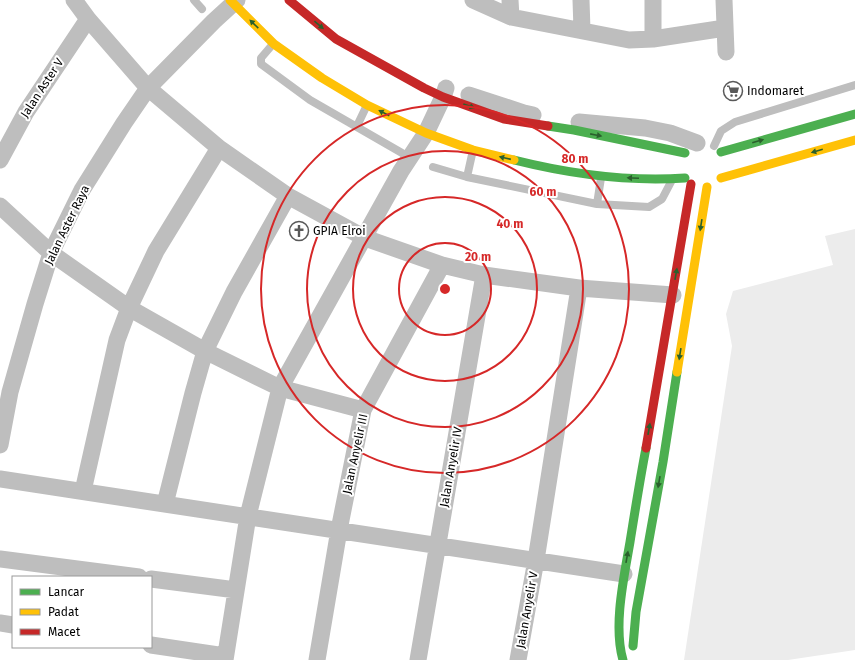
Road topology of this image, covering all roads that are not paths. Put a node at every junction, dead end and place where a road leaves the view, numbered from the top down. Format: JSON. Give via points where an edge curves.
{"nodes":[{"id":1,"x":74,"y":0,"type":"edge"},
{"id":2,"x":194,"y":0,"type":"edge"},
{"id":3,"x":289,"y":0,"type":"edge"},
{"id":4,"x":306,"y":0,"type":"edge"},
{"id":5,"x":473,"y":0,"type":"edge"},
{"id":6,"x":510,"y":0,"type":"edge"},
{"id":7,"x":581,"y":0,"type":"edge"},
{"id":8,"x":653,"y":0,"type":"edge"},
{"id":9,"x":724,"y":0,"type":"edge"},
{"id":10,"x":233,"y":1,"type":"edge"},
{"id":11,"x":202,"y":9,"type":"dead end"},
{"id":12,"x":511,"y":17,"type":"junction"},
{"id":13,"x":88,"y":19,"type":"junction"},
{"id":14,"x":725,"y":28,"type":"junction"},
{"id":15,"x":582,"y":30,"type":"junction"},
{"id":16,"x":338,"y":36,"type":"junction"},
{"id":17,"x":653,"y":39,"type":"junction"},
{"id":18,"x":274,"y":44,"type":"junction"},
{"id":19,"x":726,"y":52,"type":"dead end"},
{"id":20,"x":855,"y":85,"type":"edge"},
{"id":21,"x":148,"y":88,"type":"junction"},
{"id":22,"x":444,"y":93,"type":"junction"},
{"id":23,"x":368,"y":105,"type":"junction"},
{"id":24,"x":855,"y":114,"type":"edge"},
{"id":25,"x":357,"y":126,"type":"junction"},
{"id":26,"x":426,"y":133,"type":"junction"},
{"id":27,"x":855,"y":140,"type":"edge"},
{"id":28,"x":219,"y":148,"type":"junction"},
{"id":29,"x":691,"y":148,"type":"junction"},
{"id":30,"x":472,"y":150,"type":"junction"},
{"id":31,"x":402,"y":153,"type":"dead end"},
{"id":32,"x":0,"y":160,"type":"edge"},
{"id":33,"x":721,"y":161,"type":"junction"},
{"id":34,"x":433,"y":167,"type":"dead end"},
{"id":35,"x":686,"y":174,"type":"junction"},
{"id":36,"x":466,"y":177,"type":"junction"},
{"id":37,"x":601,"y":178,"type":"junction"},
{"id":38,"x":672,"y":180,"type":"junction"},
{"id":39,"x":707,"y":187,"type":"junction"},
{"id":40,"x":288,"y":196,"type":"junction"},
{"id":41,"x":597,"y":204,"type":"junction"},
{"id":42,"x":0,"y":206,"type":"edge"},
{"id":43,"x":365,"y":238,"type":"junction"},
{"id":44,"x":51,"y":253,"type":"junction"},
{"id":45,"x":442,"y":265,"type":"junction"},
{"id":46,"x":484,"y":275,"type":"junction"},
{"id":47,"x":579,"y":288,"type":"junction"},
{"id":48,"x":673,"y":295,"type":"junction"},
{"id":49,"x":129,"y":308,"type":"junction"},
{"id":50,"x":205,"y":351,"type":"junction"},
{"id":51,"x":280,"y":388,"type":"junction"},
{"id":52,"x":363,"y":410,"type":"junction"},
{"id":53,"x":0,"y":445,"type":"edge"},
{"id":54,"x":653,"y":461,"type":"junction"},
{"id":55,"x":0,"y":479,"type":"edge"},
{"id":56,"x":83,"y":491,"type":"junction"},
{"id":57,"x":165,"y":504,"type":"junction"},
{"id":58,"x":248,"y":516,"type":"junction"},
{"id":59,"x":339,"y":530,"type":"junction"},
{"id":60,"x":437,"y":545,"type":"junction"},
{"id":61,"x":0,"y":558,"type":"edge"},
{"id":62,"x":536,"y":560,"type":"junction"},
{"id":63,"x":624,"y":574,"type":"junction"},
{"id":64,"x":132,"y":576,"type":"edge"},
{"id":65,"x":152,"y":579,"type":"edge"},
{"id":66,"x":236,"y":590,"type":"junction"},
{"id":67,"x":620,"y":609,"type":"junction"},
{"id":68,"x":636,"y":612,"type":"junction"},
{"id":69,"x":0,"y":623,"type":"edge"},
{"id":70,"x":12,"y":625,"type":"edge"},
{"id":71,"x":152,"y":645,"type":"edge"},
{"id":72,"x":624,"y":656,"type":"edge"},
{"id":73,"x":225,"y":658,"type":"edge"},
{"id":74,"x":317,"y":660,"type":"edge"},
{"id":75,"x":418,"y":660,"type":"edge"},
{"id":76,"x":518,"y":660,"type":"edge"}],
"edges":[{"from":1,"to":13,"type":"street"},
{"from":2,"to":11,"type":"lane"},
{"from":3,"to":16,"type":"street","one_way":true},
{"from":4,"to":16,"type":"street"},
{"from":5,"to":12,"type":"street"},
{"from":6,"to":12,"type":"street"},
{"from":7,"to":15,"type":"street"},
{"from":8,"to":17,"type":"street"},
{"from":9,"to":14,"type":"street"},
{"from":18,"to":10,"type":"street","one_way":true},
{"from":10,"to":21,"type":"street","name":"Jalan Aster Raya"},
{"from":12,"to":15,"type":"street"},
{"from":13,"to":21,"type":"street"},
{"from":13,"to":32,"type":"street","name":"Jalan Aster V","via":[[26,112]]},
{"from":14,"to":17,"type":"street"},
{"from":14,"to":19,"type":"street"},
{"from":15,"to":17,"type":"street","via":[[629,40]]},
{"from":16,"to":22,"type":"street"},
{"from":18,"to":23,"type":"street","via":[[322,78]]},
{"from":18,"to":25,"type":"lane","via":[[261,58],[261,64],[310,100]]},
{"from":20,"to":33,"type":"lane","via":[[736,122],[721,131]]},
{"from":21,"to":28,"type":"street"},
{"from":21,"to":44,"type":"street","name":"Jalan Aster Raya","via":[[82,190]]},
{"from":22,"to":26,"type":"street"},
{"from":22,"to":29,"type":"street","via":[[573,126],[645,128],[670,133]]},
{"from":23,"to":25,"type":"lane"},
{"from":26,"to":23,"type":"street","one_way":true},
{"from":33,"to":24,"type":"street","one_way":true},
{"from":25,"to":31,"type":"lane"},
{"from":26,"to":30,"type":"street"},
{"from":26,"to":43,"type":"street","via":[[401,171]]},
{"from":27,"to":33,"type":"street","one_way":true},
{"from":28,"to":40,"type":"street"},
{"from":28,"to":49,"type":"street","via":[[156,251]]},
{"from":29,"to":33,"type":"street","via":[[706,142]]},
{"from":29,"to":35,"type":"street"},
{"from":30,"to":36,"type":"lane"},
{"from":37,"to":30,"type":"street","one_way":true},
{"from":33,"to":39,"type":"street","via":[[714,184]]},
{"from":34,"to":36,"type":"lane"},
{"from":35,"to":38,"type":"street"},
{"from":35,"to":39,"type":"street","via":[[699,187]]},
{"from":48,"to":35,"type":"street","one_way":true},
{"from":36,"to":41,"type":"lane"},
{"from":38,"to":37,"type":"street","one_way":true},
{"from":37,"to":41,"type":"lane"},
{"from":38,"to":41,"type":"lane","via":[[662,199],[649,207]]},
{"from":39,"to":54,"type":"street","one_way":true},
{"from":40,"to":43,"type":"street"},
{"from":40,"to":50,"type":"street","via":[[234,292]]},
{"from":42,"to":44,"type":"street"},
{"from":43,"to":45,"type":"street"},
{"from":43,"to":51,"type":"street"},
{"from":44,"to":49,"type":"street"},
{"from":44,"to":53,"type":"street","name":"Jalan Aster Raya","via":[[10,392]]},
{"from":45,"to":46,"type":"street"},
{"from":45,"to":52,"type":"street","name":"Jalan Anyelir III"},
{"from":46,"to":47,"type":"street"},
{"from":46,"to":60,"type":"street","name":"Jalan Anyelir IV"},
{"from":47,"to":48,"type":"street"},
{"from":47,"to":62,"type":"street","name":"Jalan Anyelir V"},
{"from":54,"to":48,"type":"street","one_way":true},
{"from":49,"to":50,"type":"street"},
{"from":49,"to":56,"type":"street","via":[[117,340]]},
{"from":50,"to":51,"type":"street"},
{"from":50,"to":57,"type":"street"},
{"from":51,"to":52,"type":"street"},
{"from":51,"to":58,"type":"street"},
{"from":52,"to":59,"type":"street","name":"Jalan Anyelir III"},
{"from":63,"to":54,"type":"street","one_way":true},
{"from":54,"to":68,"type":"street","one_way":true},
{"from":55,"to":56,"type":"street"},
{"from":56,"to":57,"type":"street"},
{"from":57,"to":58,"type":"street"},
{"from":58,"to":59,"type":"street"},
{"from":58,"to":66,"type":"street"},
{"from":59,"to":60,"type":"street"},
{"from":59,"to":74,"type":"street","name":"Jalan Anyelir III"},
{"from":60,"to":62,"type":"street"},
{"from":60,"to":75,"type":"street","name":"Jalan Anyelir IV"},
{"from":61,"to":64,"type":"street"},
{"from":62,"to":63,"type":"street"},
{"from":62,"to":76,"type":"street","name":"Jalan Anyelir V"},
{"from":63,"to":67,"type":"street"},
{"from":65,"to":66,"type":"street"},
{"from":66,"to":73,"type":"street"},
{"from":67,"to":68,"type":"street"},
{"from":67,"to":72,"type":"street"},
{"from":68,"to":72,"type":"street"},
{"from":69,"to":70,"type":"street"},
{"from":71,"to":73,"type":"street"}]}
